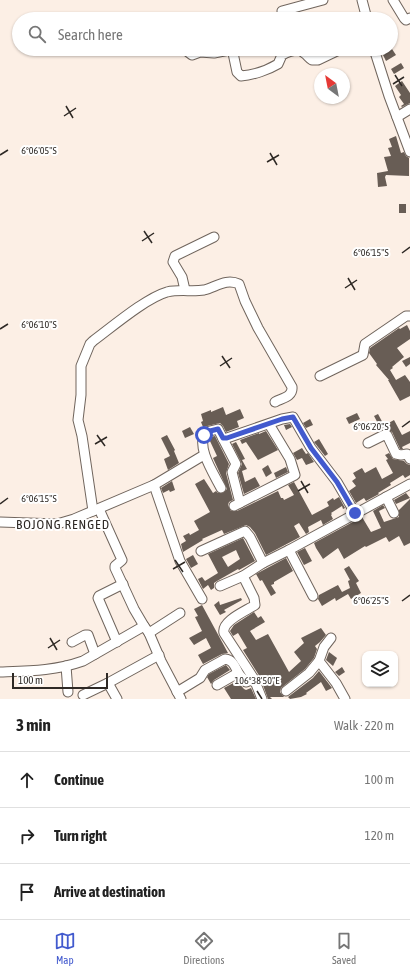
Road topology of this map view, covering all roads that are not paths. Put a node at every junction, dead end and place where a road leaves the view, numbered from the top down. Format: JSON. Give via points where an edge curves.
{"nodes":[{"id":1,"x":323,"y":0,"type":"edge"},
{"id":2,"x":362,"y":0,"type":"edge"},
{"id":3,"x":393,"y":0,"type":"edge"},
{"id":4,"x":282,"y":11,"type":"dead end"},
{"id":5,"x":365,"y":12,"type":"edge"},
{"id":6,"x":410,"y":18,"type":"edge"},
{"id":7,"x":233,"y":56,"type":"edge"},
{"id":8,"x":282,"y":56,"type":"edge"},
{"id":9,"x":308,"y":56,"type":"edge"},
{"id":10,"x":326,"y":56,"type":"edge"},
{"id":11,"x":376,"y":56,"type":"edge"},
{"id":12,"x":410,"y":109,"type":"edge"},
{"id":13,"x":397,"y":117,"type":"junction"},
{"id":14,"x":410,"y":152,"type":"edge"},
{"id":15,"x":214,"y":237,"type":"dead end"},
{"id":16,"x":185,"y":290,"type":"junction"},
{"id":17,"x":410,"y":316,"type":"edge"},
{"id":18,"x":320,"y":376,"type":"dead end"},
{"id":19,"x":275,"y":402,"type":"dead end"},
{"id":20,"x":269,"y":424,"type":"junction"},
{"id":21,"x":223,"y":438,"type":"junction"},
{"id":22,"x":368,"y":443,"type":"dead end"},
{"id":23,"x":204,"y":455,"type":"junction"},
{"id":24,"x":410,"y":459,"type":"edge"},
{"id":25,"x":410,"y":484,"type":"edge"},
{"id":26,"x":154,"y":485,"type":"junction"},
{"id":27,"x":221,"y":488,"type":"dead end"},
{"id":28,"x":386,"y":497,"type":"junction"},
{"id":29,"x":96,"y":510,"type":"junction"},
{"id":30,"x":355,"y":513,"type":"junction"},
{"id":31,"x":394,"y":513,"type":"dead end"},
{"id":32,"x":0,"y":522,"type":"edge"},
{"id":33,"x":289,"y":550,"type":"junction"},
{"id":34,"x":201,"y":551,"type":"dead end"},
{"id":35,"x":263,"y":563,"type":"junction"},
{"id":36,"x":243,"y":576,"type":"junction"},
{"id":37,"x":123,"y":584,"type":"junction"},
{"id":38,"x":220,"y":586,"type":"dead end"},
{"id":39,"x":314,"y":596,"type":"dead end"},
{"id":40,"x":202,"y":599,"type":"dead end"},
{"id":41,"x":180,"y":613,"type":"dead end"},
{"id":42,"x":146,"y":630,"type":"junction"},
{"id":43,"x":331,"y":638,"type":"dead end"},
{"id":44,"x":72,"y":642,"type":"dead end"},
{"id":45,"x":117,"y":642,"type":"junction"},
{"id":46,"x":95,"y":654,"type":"junction"},
{"id":47,"x":159,"y":655,"type":"junction"},
{"id":48,"x":319,"y":661,"type":"junction"},
{"id":49,"x":66,"y":666,"type":"junction"},
{"id":50,"x":0,"y":672,"type":"edge"},
{"id":51,"x":238,"y":673,"type":"junction"},
{"id":52,"x":254,"y":679,"type":"junction"},
{"id":53,"x":108,"y":683,"type":"junction"},
{"id":54,"x":217,"y":685,"type":"dead end"},
{"id":55,"x":286,"y":691,"type":"dead end"},
{"id":56,"x":68,"y":692,"type":"dead end"},
{"id":57,"x":83,"y":695,"type":"dead end"},
{"id":58,"x":179,"y":695,"type":"edge"},
{"id":59,"x":117,"y":699,"type":"edge"},
{"id":60,"x":262,"y":699,"type":"edge"},
{"id":61,"x":345,"y":699,"type":"edge"}],
"edges":[{"from":1,"to":4,"type":"street"},
{"from":2,"to":5,"type":"street"},
{"from":3,"to":6,"type":"street","via":[[404,18]]},
{"from":7,"to":8,"type":"street","via":[[237,72],[241,76],[246,76],[278,64]]},
{"from":9,"to":10,"type":"street","via":[[312,60],[318,60]]},
{"from":11,"to":13,"type":"street"},
{"from":12,"to":13,"type":"street"},
{"from":13,"to":14,"type":"street"},
{"from":15,"to":16,"type":"street","via":[[175,256],[173,262],[182,277]]},
{"from":16,"to":19,"type":"street","via":[[202,290],[228,282],[239,284],[258,328],[292,388],[290,395]]},
{"from":16,"to":29,"type":"street","via":[[158,296],[128,315],[90,344],[82,362],[78,420]]},
{"from":17,"to":18,"type":"street","via":[[406,316],[365,344],[363,355]]},
{"from":20,"to":21,"type":"street"},
{"from":20,"to":21,"type":"street","via":[[290,459],[295,475],[237,505],[232,472],[236,464]]},
{"from":20,"to":30,"type":"street","via":[[289,417],[296,420],[311,448],[337,482]]},
{"from":21,"to":23,"type":"street","via":[[218,429],[206,432],[203,438]]},
{"from":22,"to":24,"type":"street","via":[[387,435],[396,454],[407,454]]},
{"from":23,"to":26,"type":"street"},
{"from":23,"to":27,"type":"street"},
{"from":25,"to":28,"type":"street"},
{"from":26,"to":29,"type":"street"},
{"from":26,"to":40,"type":"street","via":[[180,561]]},
{"from":28,"to":30,"type":"street"},
{"from":28,"to":31,"type":"street"},
{"from":29,"to":32,"type":"street","via":[[57,524]]},
{"from":29,"to":37,"type":"street","via":[[122,560],[114,567]]},
{"from":30,"to":33,"type":"street"},
{"from":33,"to":35,"type":"street"},
{"from":33,"to":39,"type":"street"},
{"from":34,"to":35,"type":"street","via":[[245,531]]},
{"from":35,"to":36,"type":"street"},
{"from":36,"to":38,"type":"street"},
{"from":36,"to":52,"type":"street","via":[[255,605],[226,623],[223,629]]},
{"from":37,"to":42,"type":"street"},
{"from":37,"to":45,"type":"street","via":[[98,598]]},
{"from":41,"to":42,"type":"street"},
{"from":42,"to":45,"type":"street"},
{"from":42,"to":47,"type":"street"},
{"from":43,"to":48,"type":"street","via":[[324,647]]},
{"from":44,"to":46,"type":"street","via":[[88,635]]},
{"from":45,"to":46,"type":"street"},
{"from":46,"to":49,"type":"street"},
{"from":47,"to":53,"type":"street"},
{"from":47,"to":58,"type":"street"},
{"from":48,"to":55,"type":"street","via":[[309,673]]},
{"from":48,"to":61,"type":"street"},
{"from":49,"to":50,"type":"street","via":[[47,670]]},
{"from":49,"to":56,"type":"street"},
{"from":51,"to":52,"type":"street","via":[[246,682]]},
{"from":51,"to":54,"type":"street"},
{"from":51,"to":58,"type":"street","via":[[231,661],[226,659],[205,670],[200,678]]},
{"from":52,"to":60,"type":"street"},
{"from":53,"to":57,"type":"street"},
{"from":53,"to":59,"type":"street"}]}
